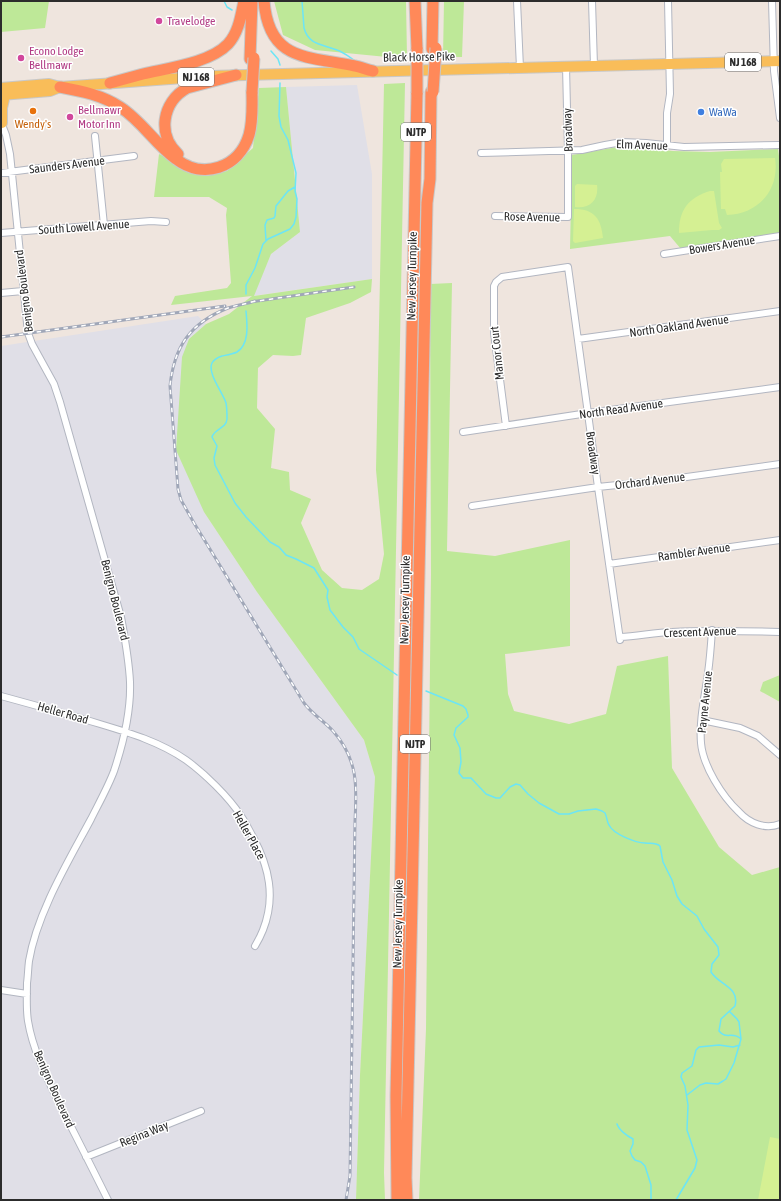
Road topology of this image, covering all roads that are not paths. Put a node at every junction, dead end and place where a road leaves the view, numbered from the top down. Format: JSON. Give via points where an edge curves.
{"nodes":[{"id":1,"x":244,"y":1,"type":"edge"},
{"id":2,"x":252,"y":1,"type":"edge"},
{"id":3,"x":256,"y":1,"type":"edge"},
{"id":4,"x":264,"y":1,"type":"edge"},
{"id":5,"x":417,"y":1,"type":"edge"},
{"id":6,"x":433,"y":1,"type":"edge"},
{"id":7,"x":437,"y":1,"type":"edge"},
{"id":8,"x":517,"y":1,"type":"edge"},
{"id":9,"x":592,"y":1,"type":"edge"},
{"id":10,"x":668,"y":1,"type":"edge"},
{"id":11,"x":772,"y":1,"type":"edge"},
{"id":12,"x":434,"y":48,"type":"junction"},
{"id":13,"x":252,"y":59,"type":"junction"},
{"id":14,"x":777,"y":61,"type":"edge"},
{"id":15,"x":670,"y":64,"type":"junction"},
{"id":16,"x":566,"y":66,"type":"junction"},
{"id":17,"x":594,"y":66,"type":"junction"},
{"id":18,"x":520,"y":68,"type":"junction"},
{"id":19,"x":373,"y":72,"type":"junction"},
{"id":20,"x":236,"y":75,"type":"junction"},
{"id":21,"x":110,"y":83,"type":"junction"},
{"id":22,"x":60,"y":87,"type":"junction"},
{"id":23,"x":250,"y":92,"type":"junction"},
{"id":24,"x":2,"y":93,"type":"edge"},
{"id":25,"x":780,"y":118,"type":"edge"},
{"id":26,"x":1,"y":123,"type":"edge"},
{"id":27,"x":95,"y":136,"type":"dead end"},
{"id":28,"x":667,"y":145,"type":"junction"},
{"id":29,"x":780,"y":145,"type":"edge"},
{"id":30,"x":568,"y":151,"type":"junction"},
{"id":31,"x":481,"y":153,"type":"dead end"},
{"id":32,"x":134,"y":156,"type":"dead end"},
{"id":33,"x":98,"y":161,"type":"junction"},
{"id":34,"x":1,"y":172,"type":"edge"},
{"id":35,"x":12,"y":172,"type":"junction"},
{"id":36,"x":495,"y":216,"type":"dead end"},
{"id":37,"x":568,"y":217,"type":"joint"},
{"id":38,"x":166,"y":222,"type":"dead end"},
{"id":39,"x":104,"y":225,"type":"junction"},
{"id":40,"x":17,"y":232,"type":"junction"},
{"id":41,"x":1,"y":233,"type":"edge"},
{"id":42,"x":780,"y":236,"type":"edge"},
{"id":43,"x":664,"y":254,"type":"dead end"},
{"id":44,"x":497,"y":281,"type":"joint"},
{"id":45,"x":23,"y":291,"type":"junction"},
{"id":46,"x":1,"y":293,"type":"edge"},
{"id":47,"x":780,"y":311,"type":"edge"},
{"id":48,"x":578,"y":339,"type":"junction"},
{"id":49,"x":780,"y":388,"type":"edge"},
{"id":50,"x":588,"y":413,"type":"junction"},
{"id":51,"x":506,"y":426,"type":"junction"},
{"id":52,"x":463,"y":432,"type":"dead end"},
{"id":53,"x":780,"y":464,"type":"edge"},
{"id":54,"x":598,"y":487,"type":"junction"},
{"id":55,"x":472,"y":506,"type":"dead end"},
{"id":56,"x":780,"y":540,"type":"edge"},
{"id":57,"x":609,"y":564,"type":"junction"},
{"id":58,"x":712,"y":630,"type":"junction"},
{"id":59,"x":780,"y":632,"type":"edge"},
{"id":60,"x":620,"y":638,"type":"joint"},
{"id":61,"x":1,"y":696,"type":"edge"},
{"id":62,"x":702,"y":720,"type":"junction"},
{"id":63,"x":125,"y":732,"type":"junction"},
{"id":64,"x":780,"y":755,"type":"edge"},
{"id":65,"x":780,"y":824,"type":"edge"},
{"id":66,"x":255,"y":946,"type":"dead end"},
{"id":67,"x":1,"y":990,"type":"edge"},
{"id":68,"x":27,"y":994,"type":"junction"},
{"id":69,"x":201,"y":1111,"type":"dead end"},
{"id":70,"x":86,"y":1157,"type":"junction"},
{"id":71,"x":108,"y":1200,"type":"edge"},
{"id":72,"x":397,"y":1200,"type":"edge"},
{"id":73,"x":407,"y":1200,"type":"edge"}],
"edges":[{"from":1,"to":21,"type":"highway","via":[[239,24],[228,44],[219,52],[194,62]]},
{"from":2,"to":13,"type":"highway"},
{"from":3,"to":13,"type":"highway"},
{"from":4,"to":19,"type":"highway","via":[[269,27],[277,41],[286,49],[310,58],[356,66]]},
{"from":5,"to":72,"type":"highway","name":"New Jersey Turnpike","number":"NJTP","bridge":true,"via":[[396,1088]]},
{"from":6,"to":12,"type":"highway","name":"New Jersey Turnpike","number":"NJTP"},
{"from":7,"to":12,"type":"highway"},
{"from":8,"to":18,"type":"street"},
{"from":9,"to":17,"type":"street"},
{"from":10,"to":15,"type":"street"},
{"from":11,"to":14,"type":"street"},
{"from":12,"to":73,"type":"highway","name":"New Jersey Turnpike","number":"NJTP","bridge":true,"via":[[425,288]]},
{"from":13,"to":23,"type":"highway"},
{"from":14,"to":15,"type":"main road","name":"Black Horse Pike","number":"NJ 168"},
{"from":14,"to":25,"type":"street","via":[[774,71]]},
{"from":15,"to":17,"type":"main road","name":"Black Horse Pike","number":"NJ 168"},
{"from":15,"to":28,"type":"street","via":[[670,94],[666,113]]},
{"from":16,"to":17,"type":"main road","name":"Black Horse Pike","number":"NJ 168"},
{"from":16,"to":18,"type":"main road","name":"Black Horse Pike","number":"NJ 168"},
{"from":16,"to":30,"type":"street","name":"Broadway"},
{"from":18,"to":19,"type":"main road","name":"Black Horse Pike","number":"NJ 168"},
{"from":19,"to":20,"type":"main road","name":"Black Horse Pike","number":"NJ 168"},
{"from":20,"to":21,"type":"main road","name":"Black Horse Pike","number":"NJ 168"},
{"from":20,"to":23,"type":"highway","via":[[193,86],[176,96],[168,107],[165,118],[166,137],[172,148],[181,157],[196,164],[212,164],[227,158],[239,145],[244,134]]},
{"from":21,"to":22,"type":"main road","name":"Black Horse Pike","number":"NJ 168"},
{"from":22,"to":23,"type":"highway","via":[[87,93],[115,104],[132,116],[177,160],[192,168],[206,170],[230,162],[244,147],[250,129]]},
{"from":22,"to":24,"type":"main road","name":"Black Horse Pike","number":"NJ 168","via":[[49,84]]},
{"from":24,"to":26,"type":"main road"},
{"from":26,"to":35,"type":"street","name":"Benigno Boulevard","via":[[8,141]]},
{"from":27,"to":33,"type":"street"},
{"from":28,"to":29,"type":"street","name":"Elm Avenue"},
{"from":28,"to":30,"type":"street","name":"Elm Avenue","via":[[622,142]]},
{"from":30,"to":31,"type":"street","name":"Elm Avenue"},
{"from":30,"to":37,"type":"street","name":"Broadway"},
{"from":32,"to":33,"type":"street","name":"Saunders Avenue"},
{"from":33,"to":35,"type":"street","name":"Saunders Avenue"},
{"from":33,"to":39,"type":"street"},
{"from":34,"to":35,"type":"street","name":"Saunders Avenue"},
{"from":35,"to":40,"type":"street","name":"Benigno Boulevard"},
{"from":36,"to":37,"type":"street","name":"Rose Avenue"},
{"from":38,"to":39,"type":"street","name":"South Lowell Avenue"},
{"from":39,"to":40,"type":"street","name":"South Lowell Avenue"},
{"from":40,"to":41,"type":"street","name":"South Lowell Avenue"},
{"from":40,"to":45,"type":"street","name":"Benigno Boulevard"},
{"from":42,"to":43,"type":"street","name":"Bowers Avenue"},
{"from":44,"to":48,"type":"street","name":"Broadway","via":[[568,267]]},
{"from":44,"to":51,"type":"street","name":"Manor Court","via":[[494,286],[494,333]]},
{"from":45,"to":46,"type":"street"},
{"from":45,"to":63,"type":"street","name":"Benigno Boulevard","via":[[28,333],[54,384],[60,402],[122,617],[130,683]]},
{"from":47,"to":48,"type":"street","name":"North Oakland Avenue"},
{"from":48,"to":50,"type":"street","name":"Broadway"},
{"from":49,"to":50,"type":"street","name":"North Read Avenue"},
{"from":50,"to":51,"type":"street","name":"North Read Avenue"},
{"from":50,"to":54,"type":"street","name":"Broadway"},
{"from":51,"to":52,"type":"street","name":"North Read Avenue"},
{"from":53,"to":54,"type":"street","name":"Orchard Avenue"},
{"from":54,"to":55,"type":"street","name":"Orchard Avenue"},
{"from":54,"to":57,"type":"street","name":"Broadway"},
{"from":56,"to":57,"type":"street","name":"Rambler Avenue"},
{"from":57,"to":60,"type":"street","name":"Broadway"},
{"from":58,"to":59,"type":"street","name":"Crescent Avenue"},
{"from":58,"to":60,"type":"street","name":"Crescent Avenue"},
{"from":58,"to":62,"type":"street","name":"Payne Avenue"},
{"from":61,"to":63,"type":"street","name":"Heller Road"},
{"from":62,"to":64,"type":"street","via":[[740,728],[758,736]]},
{"from":62,"to":65,"type":"street","name":"Payne Avenue","via":[[701,744],[704,758],[732,806],[743,817],[757,824]]},
{"from":63,"to":66,"type":"street","name":"Heller Place","via":[[145,738],[186,761],[208,779],[241,816],[265,863],[270,892],[268,912]]},
{"from":63,"to":68,"type":"street","name":"Benigno Boulevard","via":[[114,771],[41,919],[29,962]]},
{"from":67,"to":68,"type":"street"},
{"from":68,"to":70,"type":"street","name":"Benigno Boulevard","via":[[26,1006],[34,1047]]},
{"from":69,"to":70,"type":"street","name":"Regina Way"},
{"from":70,"to":71,"type":"street","name":"Benigno Boulevard"}]}
